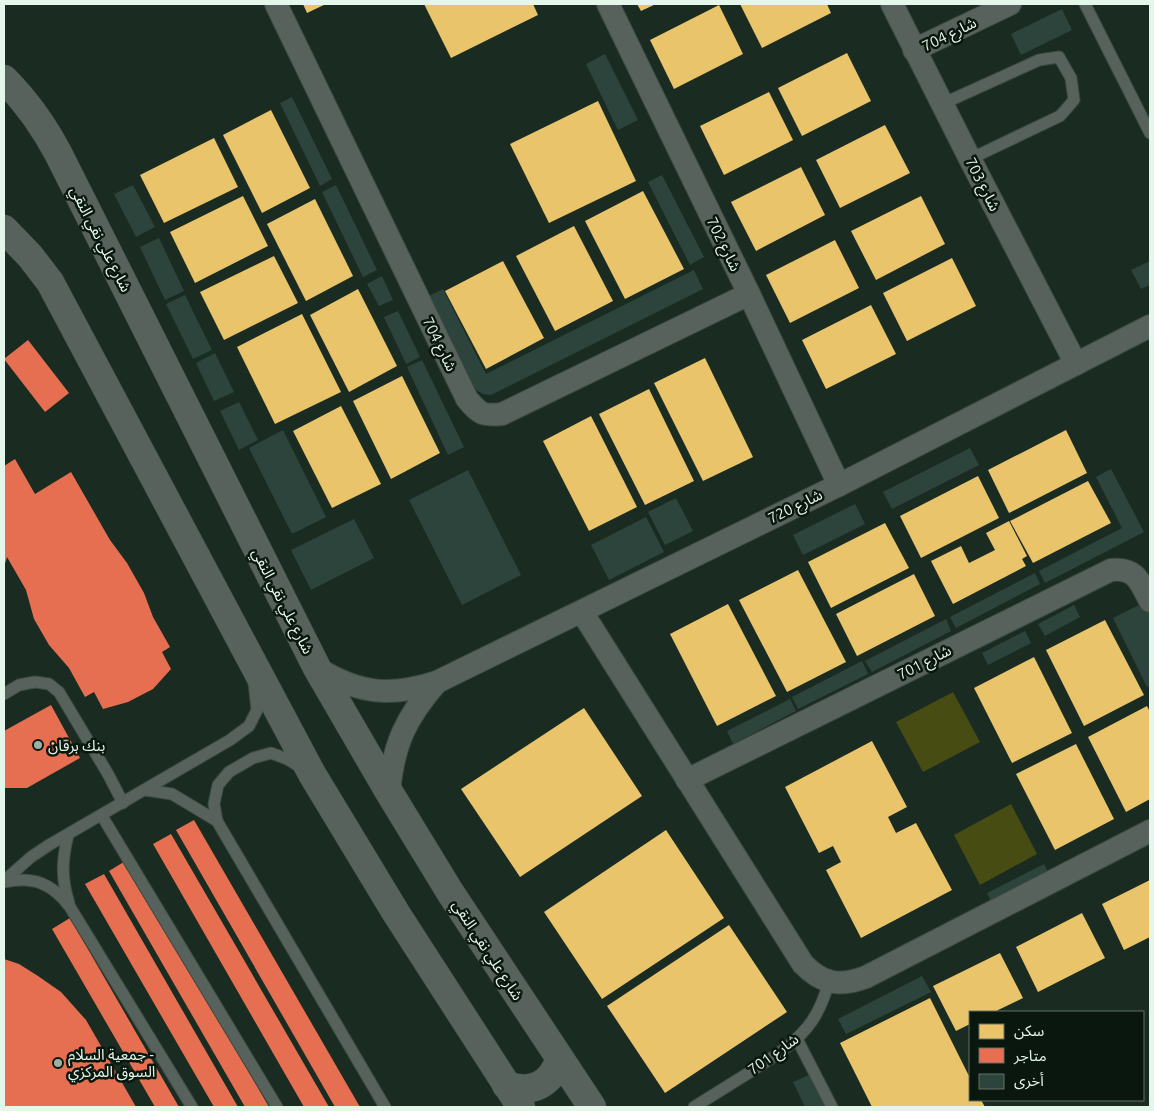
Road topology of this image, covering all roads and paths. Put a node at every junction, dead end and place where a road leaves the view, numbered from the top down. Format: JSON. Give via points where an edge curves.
{"nodes":[{"id":1,"x":276,"y":4,"type":"edge"},
{"id":2,"x":608,"y":4,"type":"edge"},
{"id":3,"x":892,"y":4,"type":"edge"},
{"id":4,"x":1010,"y":4,"type":"edge"},
{"id":5,"x":1085,"y":4,"type":"edge"},
{"id":6,"x":914,"y":50,"type":"junction"},
{"id":7,"x":4,"y":79,"type":"edge"},
{"id":8,"x":942,"y":104,"type":"junction"},
{"id":9,"x":1150,"y":133,"type":"edge"},
{"id":10,"x":970,"y":159,"type":"junction"},
{"id":11,"x":4,"y":229,"type":"edge"},
{"id":12,"x":748,"y":294,"type":"junction"},
{"id":13,"x":1150,"y":326,"type":"edge"},
{"id":14,"x":1076,"y":364,"type":"junction"},
{"id":15,"x":839,"y":484,"type":"junction"},
{"id":16,"x":1150,"y":601,"type":"edge"},
{"id":17,"x":582,"y":612,"type":"junction"},
{"id":18,"x":251,"y":659,"type":"junction"},
{"id":19,"x":317,"y":668,"type":"junction"},
{"id":20,"x":438,"y":682,"type":"junction"},
{"id":21,"x":4,"y":694,"type":"edge"},
{"id":22,"x":312,"y":774,"type":"junction"},
{"id":23,"x":688,"y":780,"type":"junction"},
{"id":24,"x":145,"y":790,"type":"junction"},
{"id":25,"x":389,"y":792,"type":"junction"},
{"id":26,"x":123,"y":803,"type":"junction"},
{"id":27,"x":102,"y":816,"type":"junction"},
{"id":28,"x":217,"y":821,"type":"junction"},
{"id":29,"x":1150,"y":831,"type":"edge"},
{"id":30,"x":68,"y":835,"type":"junction"},
{"id":31,"x":4,"y":881,"type":"edge"},
{"id":32,"x":70,"y":907,"type":"junction"},
{"id":33,"x":829,"y":982,"type":"junction"},
{"id":34,"x":797,"y":1039,"type":"junction"},
{"id":35,"x":560,"y":1059,"type":"junction"},
{"id":36,"x":506,"y":1085,"type":"junction"},
{"id":37,"x":192,"y":1107,"type":"edge"},
{"id":38,"x":277,"y":1107,"type":"edge"},
{"id":39,"x":385,"y":1107,"type":"edge"},
{"id":40,"x":521,"y":1107,"type":"edge"},
{"id":41,"x":592,"y":1107,"type":"edge"},
{"id":42,"x":694,"y":1107,"type":"edge"},
{"id":43,"x":832,"y":1107,"type":"edge"}],
"edges":[{"from":1,"to":12,"type":"street","name":"شارع 704","via":[[467,399],[478,411],[487,416],[502,414]]},
{"from":2,"to":12,"type":"street","name":"شارع 702"},
{"from":3,"to":6,"type":"street","name":"شارع 703"},
{"from":4,"to":6,"type":"street","name":"شارع 704"},
{"from":5,"to":9,"type":"lane"},
{"from":6,"to":8,"type":"street","name":"شارع 703"},
{"from":7,"to":19,"type":"street","name":"شارع علي نقي النقي","via":[[32,110],[58,153]]},
{"from":8,"to":10,"type":"street","name":"شارع 703"},
{"from":8,"to":10,"type":"lane","via":[[1039,60],[1060,57],[1071,78],[1074,100],[1060,116]]},
{"from":10,"to":14,"type":"street","name":"شارع 703"},
{"from":11,"to":18,"type":"street","via":[[50,282]]},
{"from":12,"to":15,"type":"street","name":"شارع 702"},
{"from":13,"to":14,"type":"street","name":"شارع 720"},
{"from":14,"to":15,"type":"street","name":"شارع 720"},
{"from":15,"to":17,"type":"street","name":"شارع 720"},
{"from":16,"to":23,"type":"street","name":"شارع 701","via":[[1135,575],[1119,569],[1111,570]]},
{"from":17,"to":20,"type":"street","name":"شارع 720"},
{"from":17,"to":23,"type":"street"},
{"from":18,"to":22,"type":"street"},
{"from":18,"to":24,"type":"lane","via":[[257,710],[249,726]]},
{"from":19,"to":20,"type":"street","name":"شارع 720","via":[[335,679],[375,691],[397,692]]},
{"from":19,"to":25,"type":"street","name":"شارع علي نقي النقي"},
{"from":20,"to":25,"type":"street","name":"شارع 720","via":[[424,697],[402,732]]},
{"from":21,"to":26,"type":"lane","via":[[19,685],[35,682],[48,684],[59,692]]},
{"from":22,"to":28,"type":"lane","via":[[287,758],[271,753],[253,758],[229,772],[218,785],[214,804]]},
{"from":22,"to":36,"type":"street"},
{"from":23,"to":33,"type":"street","via":[[803,964]]},
{"from":24,"to":26,"type":"lane"},
{"from":24,"to":28,"type":"lane","via":[[172,794]]},
{"from":25,"to":35,"type":"street","name":"شارع علي نقي النقي","via":[[450,892]]},
{"from":26,"to":27,"type":"lane"},
{"from":27,"to":30,"type":"lane"},
{"from":27,"to":38,"type":"lane"},
{"from":28,"to":39,"type":"lane"},
{"from":29,"to":33,"type":"street","via":[[866,977],[843,983]]},
{"from":30,"to":31,"type":"lane","via":[[31,857]]},
{"from":30,"to":32,"type":"lane","via":[[63,871]]},
{"from":31,"to":32,"type":"lane","via":[[15,879],[41,883],[62,896]]},
{"from":32,"to":37,"type":"lane"},
{"from":33,"to":34,"type":"lane","name":"شارع 701","via":[[815,1015]]},
{"from":34,"to":42,"type":"lane","name":"شارع 701"},
{"from":34,"to":43,"type":"lane"},
{"from":35,"to":36,"type":"street","via":[[550,1078],[542,1084],[524,1089]]},
{"from":35,"to":41,"type":"street","name":"شارع علي نقي النقي"},
{"from":36,"to":40,"type":"street"}]}
